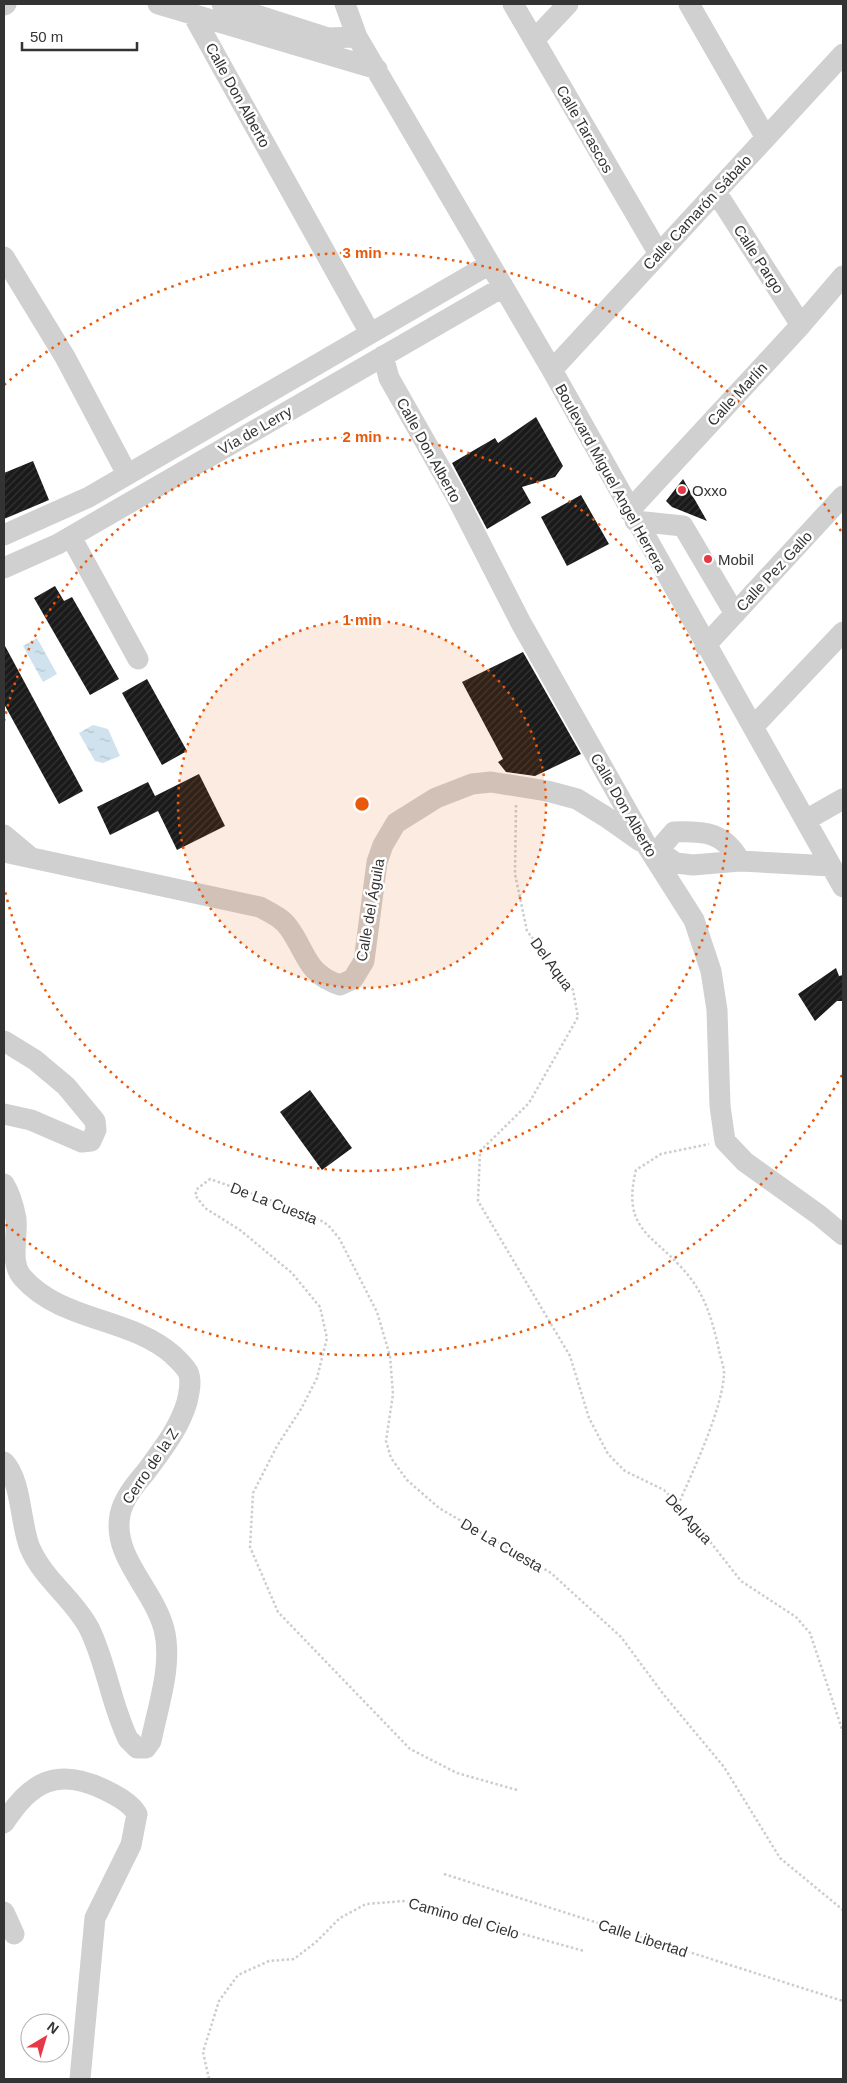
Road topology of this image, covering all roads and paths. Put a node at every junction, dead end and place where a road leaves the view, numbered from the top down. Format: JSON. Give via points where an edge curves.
{"nodes":[{"id":1,"x":158,"y":4,"type":"edge"},
{"id":2,"x":345,"y":4,"type":"edge"},
{"id":3,"x":512,"y":4,"type":"edge"},
{"id":4,"x":568,"y":4,"type":"edge"},
{"id":5,"x":689,"y":4,"type":"edge"},
{"id":6,"x":231,"y":5,"type":"edge"},
{"id":7,"x":193,"y":15,"type":"junction"},
{"id":8,"x":357,"y":37,"type":"junction"},
{"id":9,"x":534,"y":40,"type":"junction"},
{"id":10,"x":843,"y":54,"type":"edge"},
{"id":11,"x":377,"y":69,"type":"junction"},
{"id":12,"x":766,"y":138,"type":"junction"},
{"id":13,"x":716,"y":192,"type":"junction"},
{"id":14,"x":659,"y":254,"type":"junction"},
{"id":15,"x":4,"y":257,"type":"edge"},
{"id":16,"x":490,"y":264,"type":"junction"},
{"id":17,"x":843,"y":276,"type":"edge"},
{"id":18,"x":502,"y":286,"type":"junction"},
{"id":19,"x":801,"y":325,"type":"junction"},
{"id":20,"x":370,"y":333,"type":"junction"},
{"id":21,"x":383,"y":356,"type":"junction"},
{"id":22,"x":552,"y":370,"type":"junction"},
{"id":23,"x":126,"y":474,"type":"junction"},
{"id":24,"x":843,"y":496,"type":"edge"},
{"id":25,"x":89,"y":497,"type":"junction"},
{"id":26,"x":632,"y":516,"type":"junction"},
{"id":27,"x":101,"y":519,"type":"junction"},
{"id":28,"x":4,"y":536,"type":"edge"},
{"id":29,"x":71,"y":537,"type":"junction"},
{"id":30,"x":4,"y":568,"type":"edge"},
{"id":31,"x":735,"y":614,"type":"junction"},
{"id":32,"x":842,"y":637,"type":"edge"},
{"id":33,"x":705,"y":646,"type":"junction"},
{"id":34,"x":138,"y":660,"type":"dead end"},
{"id":35,"x":753,"y":727,"type":"junction"},
{"id":36,"x":516,"y":786,"type":"junction"},
{"id":37,"x":843,"y":799,"type":"edge"},
{"id":38,"x":806,"y":820,"type":"junction"},
{"id":39,"x":4,"y":835,"type":"edge"},
{"id":40,"x":654,"y":847,"type":"junction"},
{"id":41,"x":4,"y":852,"type":"edge"},
{"id":42,"x":35,"y":860,"type":"junction"},
{"id":43,"x":740,"y":860,"type":"junction"},
{"id":44,"x":832,"y":866,"type":"junction"},
{"id":45,"x":843,"y":887,"type":"edge"},
{"id":46,"x":4,"y":1040,"type":"edge"},
{"id":47,"x":4,"y":1114,"type":"edge"},
{"id":48,"x":725,"y":1141,"type":"junction"},
{"id":49,"x":4,"y":1184,"type":"edge"},
{"id":50,"x":478,"y":1201,"type":"joint"},
{"id":51,"x":843,"y":1235,"type":"edge"},
{"id":52,"x":4,"y":1462,"type":"edge"},
{"id":53,"x":678,"y":1506,"type":"junction"},
{"id":54,"x":843,"y":1732,"type":"edge"},
{"id":55,"x":518,"y":1790,"type":"dead end"},
{"id":56,"x":4,"y":1823,"type":"edge"},
{"id":57,"x":444,"y":1874,"type":"dead end"},
{"id":58,"x":843,"y":1910,"type":"edge"},
{"id":59,"x":4,"y":1912,"type":"edge"},
{"id":60,"x":14,"y":1934,"type":"dead end"},
{"id":61,"x":584,"y":1951,"type":"dead end"},
{"id":62,"x":843,"y":2001,"type":"edge"},
{"id":63,"x":80,"y":2079,"type":"edge"},
{"id":64,"x":209,"y":2079,"type":"edge"}],
"edges":[{"from":1,"to":7,"type":"street"},
{"from":2,"to":8,"type":"street","name":"Boulevard Miguel Angel Herrera"},
{"from":3,"to":9,"type":"street","name":"Calle Tarascos"},
{"from":4,"to":9,"type":"street"},
{"from":5,"to":12,"type":"street"},
{"from":6,"to":8,"type":"street","via":[[328,38]]},
{"from":7,"to":11,"type":"street"},
{"from":7,"to":20,"type":"street","name":"Calle Don Alberto"},
{"from":8,"to":11,"type":"street","name":"Boulevard Miguel Angel Herrera"},
{"from":9,"to":14,"type":"street","name":"Calle Tarascos"},
{"from":10,"to":12,"type":"street","name":"Calle Camarón Sábalo"},
{"from":11,"to":16,"type":"street","name":"Boulevard Miguel Angel Herrera"},
{"from":12,"to":13,"type":"street","name":"Calle Camarón Sábalo"},
{"from":13,"to":14,"type":"street","name":"Calle Camarón Sábalo"},
{"from":13,"to":19,"type":"street","name":"Calle Pargo"},
{"from":14,"to":22,"type":"street","name":"Calle Camarón Sábalo"},
{"from":15,"to":23,"type":"street","via":[[65,357]]},
{"from":16,"to":18,"type":"street","name":"Boulevard Miguel Angel Herrera"},
{"from":16,"to":20,"type":"street","name":"Vía de Lerry"},
{"from":17,"to":19,"type":"street","name":"Calle Marlín"},
{"from":18,"to":21,"type":"street","name":"Vía de Lerry"},
{"from":18,"to":22,"type":"street","name":"Boulevard Miguel Angel Herrera"},
{"from":19,"to":26,"type":"street","name":"Calle Marlín"},
{"from":20,"to":23,"type":"street","name":"Vía de Lerry"},
{"from":21,"to":27,"type":"street","name":"Vía de Lerry"},
{"from":21,"to":40,"type":"street","name":"Calle Don Alberto","via":[[389,378],[456,496],[521,623]]},
{"from":22,"to":26,"type":"street","name":"Boulevard Miguel Angel Herrera"},
{"from":23,"to":25,"type":"street","name":"Vía de Lerry"},
{"from":24,"to":31,"type":"street","name":"Calle Pez Gallo"},
{"from":25,"to":27,"type":"street"},
{"from":25,"to":28,"type":"street","name":"Vía de Lerry"},
{"from":26,"to":31,"type":"street","via":[[683,526]]},
{"from":26,"to":33,"type":"street","name":"Boulevard Miguel Angel Herrera"},
{"from":27,"to":29,"type":"street","name":"Vía de Lerry"},
{"from":29,"to":30,"type":"street","name":"Vía de Lerry"},
{"from":29,"to":34,"type":"street"},
{"from":31,"to":33,"type":"street","name":"Calle Pez Gallo"},
{"from":32,"to":35,"type":"street"},
{"from":33,"to":35,"type":"street","name":"Boulevard Miguel Angel Herrera"},
{"from":35,"to":38,"type":"street","name":"Boulevard Miguel Angel Herrera"},
{"from":36,"to":40,"type":"street","name":"Calle del Águila","via":[[577,799]]},
{"from":36,"to":42,"type":"street","name":"Calle del Águila","via":[[491,782],[472,784],[436,798],[396,823],[377,862],[364,961],[353,978],[340,985],[320,976],[308,964],[289,927],[260,907]]},
{"from":36,"to":50,"type":"path","name":"Del Aqua","via":[[515,874],[527,930],[573,990],[578,1017],[529,1103],[480,1152]]},
{"from":37,"to":38,"type":"street"},
{"from":38,"to":44,"type":"street","name":"Boulevard Miguel Angel Herrera"},
{"from":39,"to":42,"type":"street","name":"Calle del Águila"},
{"from":40,"to":43,"type":"street","name":"Calle del Águila","via":[[676,863]]},
{"from":40,"to":43,"type":"street","via":[[674,832],[705,831],[733,848]]},
{"from":40,"to":48,"type":"street","name":"Calle Don Alberto","via":[[694,920],[711,971],[717,1010],[720,1106]]},
{"from":41,"to":42,"type":"street"},
{"from":43,"to":44,"type":"street","name":"Calle del Águila"},
{"from":44,"to":45,"type":"street","name":"Boulevard Miguel Angel Herrera"},
{"from":46,"to":47,"type":"street","via":[[36,1060],[61,1082],[95,1121],[96,1130],[91,1140],[82,1142],[31,1120]]},
{"from":48,"to":51,"type":"street","via":[[745,1162],[819,1214]]},
{"from":48,"to":53,"type":"path","via":[[660,1154],[636,1170],[633,1184],[633,1210],[645,1234],[682,1268],[702,1294],[711,1314],[724,1372],[716,1408]]},
{"from":49,"to":52,"type":"street","name":"Cerro de la Z","via":[[15,1217],[16,1264],[23,1279],[76,1312],[146,1336],[180,1362],[189,1376],[188,1400],[175,1431],[128,1496],[120,1515],[124,1554],[152,1598],[165,1636],[165,1667],[151,1740],[146,1748],[137,1748],[128,1739],[89,1629],[75,1607],[43,1571],[31,1550],[13,1479]]},
{"from":50,"to":53,"type":"path","name":"Del Agua","via":[[570,1356],[589,1418],[608,1454],[626,1472],[664,1490]]},
{"from":53,"to":54,"type":"path","name":"Del Agua","via":[[697,1524],[740,1581],[796,1617],[810,1633]]},
{"from":55,"to":58,"type":"path","name":"De La Cuesta","via":[[457,1773],[410,1749],[278,1612],[250,1547],[253,1493],[317,1378],[327,1338],[320,1307],[292,1272],[240,1230],[205,1208],[195,1195],[210,1178],[312,1215],[328,1225],[339,1238],[377,1312],[387,1347],[393,1394],[386,1442],[391,1458],[407,1480],[439,1508],[551,1573],[621,1637],[724,1767],[780,1858]]},
{"from":56,"to":63,"type":"street","via":[[25,1796],[44,1783],[61,1777],[77,1779],[109,1792],[137,1814],[131,1845],[95,1918]]},
{"from":57,"to":62,"type":"path","name":"Calle Libertad"},
{"from":59,"to":60,"type":"street"},
{"from":61,"to":64,"type":"path","name":"Camino del Cielo","via":[[404,1901],[366,1904],[340,1918],[294,1959],[269,1961],[238,1975],[219,2001],[203,2052]]}]}
